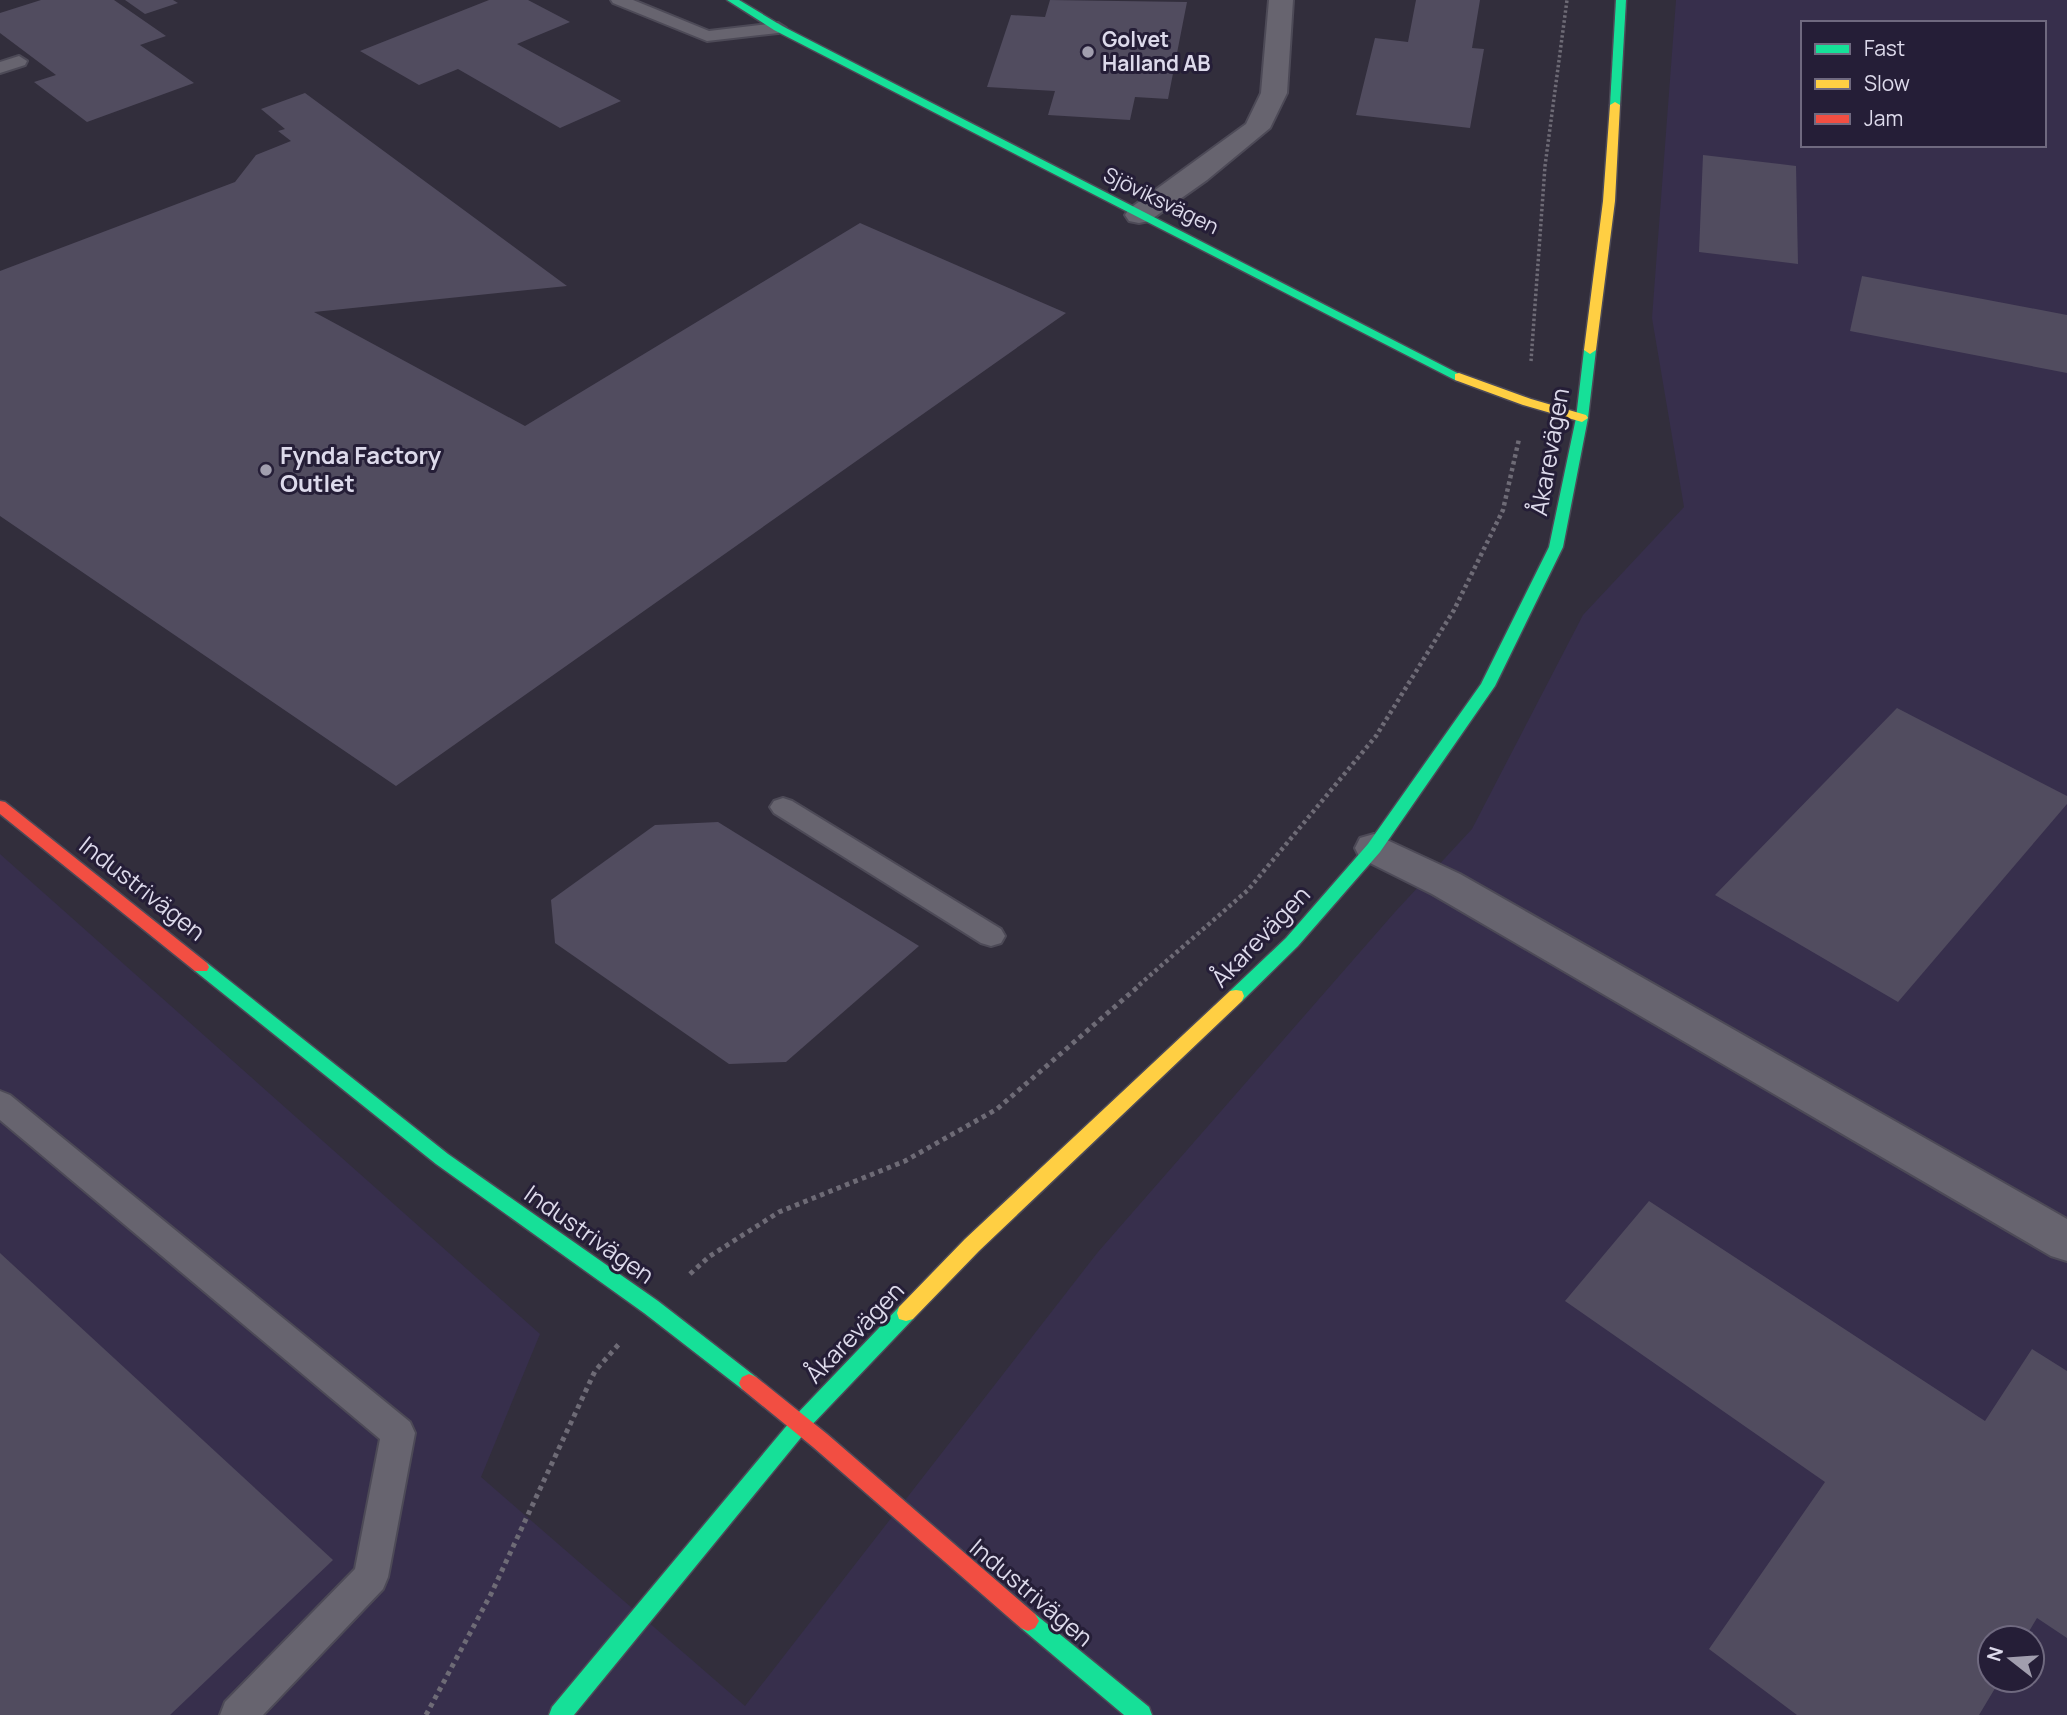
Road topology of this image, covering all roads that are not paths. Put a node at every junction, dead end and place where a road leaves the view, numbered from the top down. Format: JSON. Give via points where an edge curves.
{"nodes":[{"id":1,"x":619,"y":0,"type":"edge"},
{"id":2,"x":732,"y":0,"type":"edge"},
{"id":3,"x":1281,"y":0,"type":"edge"},
{"id":4,"x":1621,"y":0,"type":"edge"},
{"id":5,"x":778,"y":28,"type":"junction"},
{"id":6,"x":19,"y":61,"type":"dead end"},
{"id":7,"x":0,"y":68,"type":"edge"},
{"id":8,"x":1139,"y":215,"type":"junction"},
{"id":9,"x":1582,"y":418,"type":"junction"},
{"id":10,"x":0,"y":806,"type":"edge"},
{"id":11,"x":783,"y":807,"type":"dead end"},
{"id":12,"x":1374,"y":848,"type":"junction"},
{"id":13,"x":991,"y":936,"type":"dead end"},
{"id":14,"x":0,"y":1103,"type":"edge"},
{"id":15,"x":2067,"y":1242,"type":"edge"},
{"id":16,"x":801,"y":1423,"type":"junction"},
{"id":17,"x":238,"y":1715,"type":"edge"},
{"id":18,"x":560,"y":1715,"type":"edge"},
{"id":19,"x":1141,"y":1715,"type":"edge"}],
"edges":[{"from":1,"to":5,"type":"lane","via":[[707,36]]},
{"from":2,"to":5,"type":"street","name":"Sjöviksvägen"},
{"from":3,"to":8,"type":"street","via":[[1274,93],[1257,128]]},
{"from":4,"to":9,"type":"street","name":"Åkarevägen","via":[[1609,201]]},
{"from":5,"to":8,"type":"street","name":"Sjöviksvägen"},
{"from":6,"to":7,"type":"lane"},
{"from":8,"to":9,"type":"street","name":"Sjöviksvägen","via":[[1446,372]]},
{"from":9,"to":12,"type":"street","name":"Åkarevägen","via":[[1556,547],[1488,687]]},
{"from":10,"to":16,"type":"street","name":"Industrivägen","via":[[442,1159],[651,1307]]},
{"from":11,"to":13,"type":"lane"},
{"from":12,"to":15,"type":"street","via":[[1447,884]]},
{"from":12,"to":16,"type":"street","name":"Åkarevägen","via":[[1292,942],[972,1245]]},
{"from":14,"to":17,"type":"lane","via":[[398,1433],[371,1577]]},
{"from":16,"to":18,"type":"street","name":"Åkarevägen"},
{"from":16,"to":19,"type":"street","name":"Industrivägen","via":[[968,1572]]}]}
